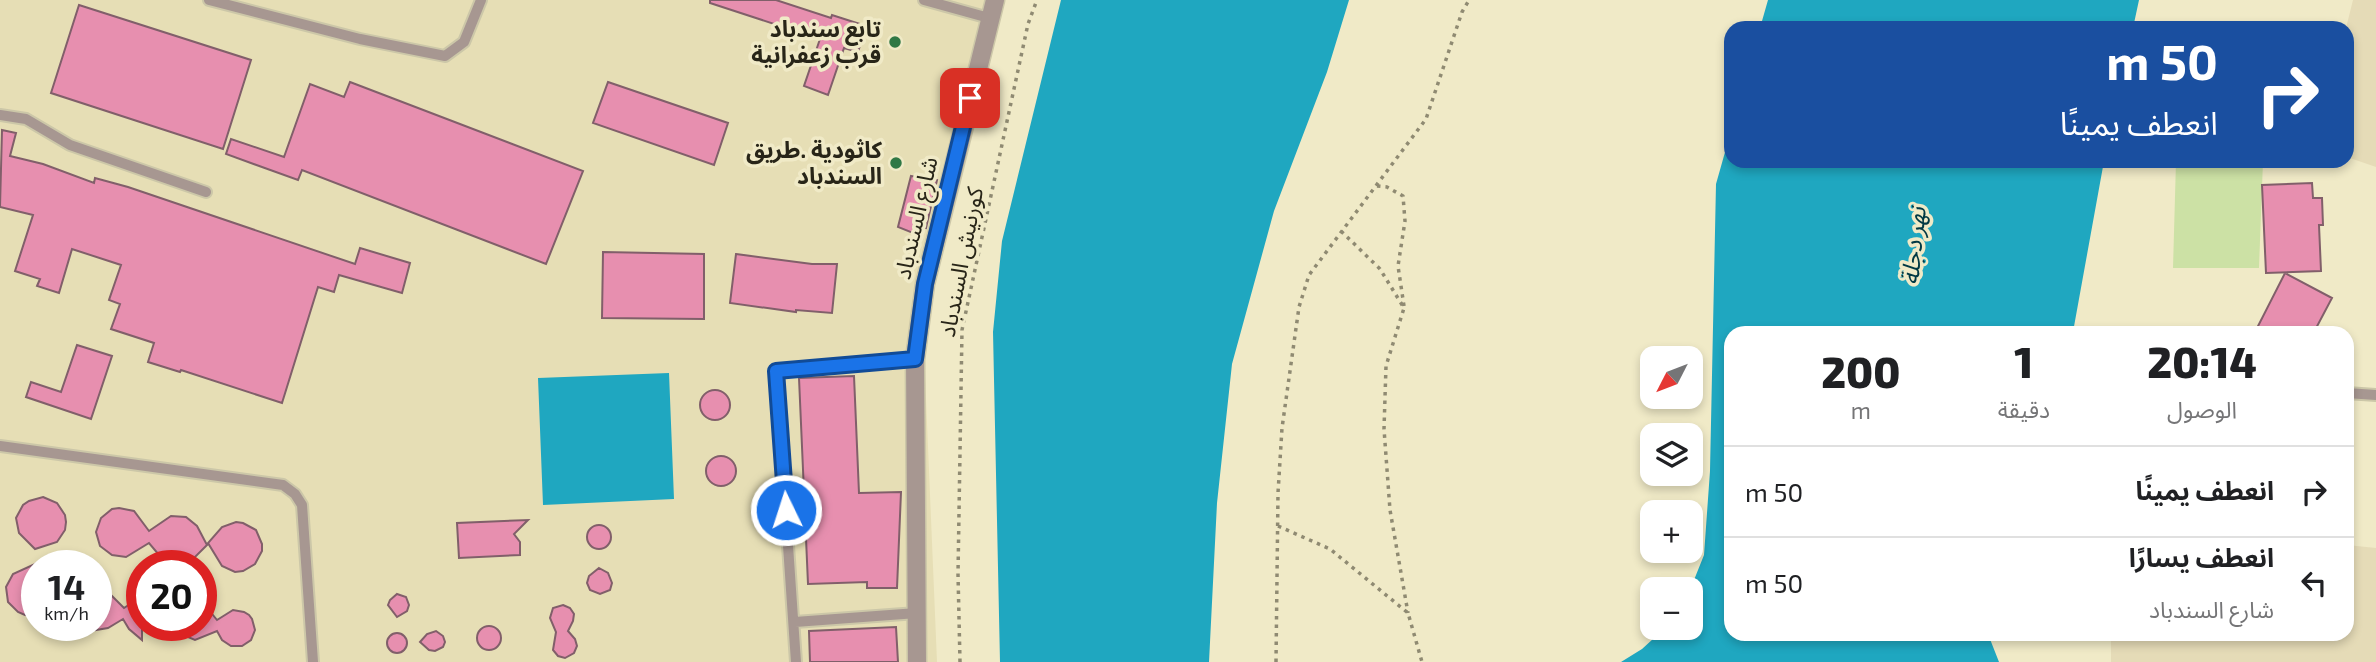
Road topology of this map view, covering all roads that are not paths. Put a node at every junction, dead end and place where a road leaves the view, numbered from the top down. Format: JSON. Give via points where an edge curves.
{"nodes":[{"id":1,"x":209,"y":0,"type":"edge"},
{"id":2,"x":481,"y":0,"type":"edge"},
{"id":3,"x":924,"y":0,"type":"edge"},
{"id":4,"x":995,"y":0,"type":"edge"},
{"id":5,"x":989,"y":18,"type":"junction"},
{"id":6,"x":0,"y":115,"type":"edge"},
{"id":7,"x":206,"y":192,"type":"dead end"},
{"id":8,"x":915,"y":359,"type":"junction"},
{"id":9,"x":2354,"y":394,"type":"edge"},
{"id":10,"x":2376,"y":396,"type":"edge"},
{"id":11,"x":0,"y":446,"type":"edge"},
{"id":12,"x":917,"y":613,"type":"junction"},
{"id":13,"x":795,"y":622,"type":"junction"},
{"id":14,"x":313,"y":662,"type":"edge"},
{"id":15,"x":796,"y":662,"type":"edge"},
{"id":16,"x":917,"y":662,"type":"edge"}],
"edges":[{"from":1,"to":2,"type":"lane","via":[[445,56],[464,43]]},
{"from":3,"to":5,"type":"lane"},
{"from":4,"to":5,"type":"street","name":"شارع السندباد"},
{"from":5,"to":8,"type":"street","name":"شارع السندباد","via":[[925,284]]},
{"from":6,"to":7,"type":"lane","via":[[26,119],[70,145]]},
{"from":8,"to":12,"type":"street","name":"شارع السندباد"},
{"from":8,"to":13,"type":"lane","via":[[776,371]]},
{"from":9,"to":10,"type":"lane"},
{"from":11,"to":14,"type":"lane","via":[[283,485],[302,505]]},
{"from":12,"to":13,"type":"lane"},
{"from":12,"to":16,"type":"street","name":"شارع السندباد"},
{"from":13,"to":15,"type":"lane"}]}
